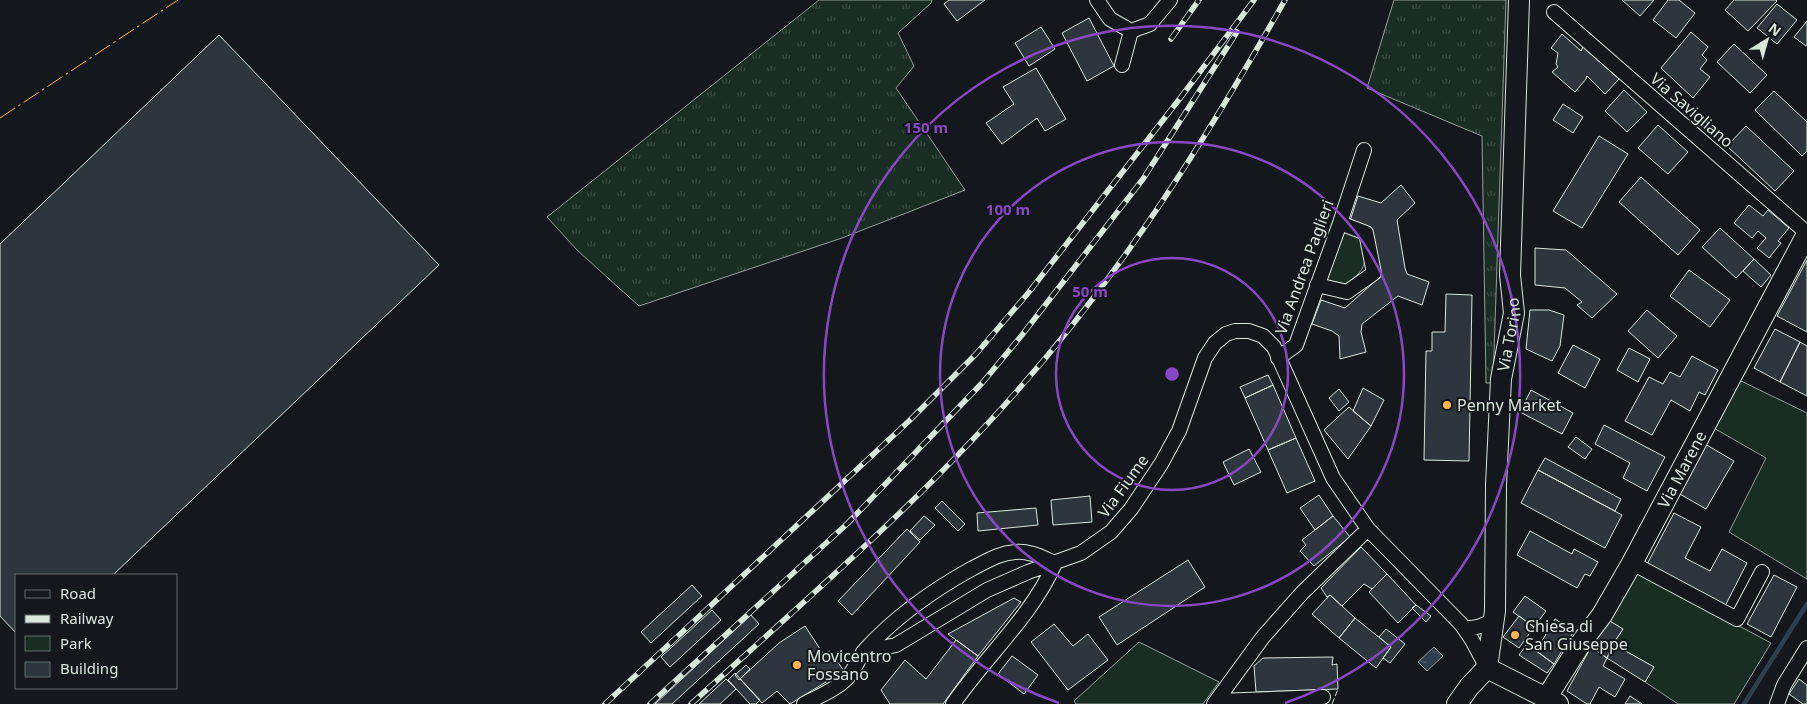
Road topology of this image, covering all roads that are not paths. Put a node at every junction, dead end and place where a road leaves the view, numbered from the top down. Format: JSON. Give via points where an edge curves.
{"nodes":[{"id":1,"x":1097,"y":0,"type":"edge"},
{"id":2,"x":1170,"y":0,"type":"edge"},
{"id":3,"x":1519,"y":0,"type":"edge"},
{"id":4,"x":1554,"y":12,"type":"dead end"},
{"id":5,"x":1131,"y":31,"type":"junction"},
{"id":6,"x":1122,"y":65,"type":"dead end"},
{"id":7,"x":1364,"y":150,"type":"dead end"},
{"id":8,"x":1340,"y":223,"type":"junction"},
{"id":9,"x":1807,"y":234,"type":"edge"},
{"id":10,"x":1317,"y":284,"type":"junction"},
{"id":11,"x":1278,"y":358,"type":"junction"},
{"id":12,"x":1368,"y":529,"type":"junction"},
{"id":13,"x":1055,"y":563,"type":"junction"},
{"id":14,"x":1632,"y":563,"type":"junction"},
{"id":15,"x":1762,"y":572,"type":"dead end"},
{"id":16,"x":1494,"y":619,"type":"junction"},
{"id":17,"x":1464,"y":628,"type":"junction"},
{"id":18,"x":1807,"y":648,"type":"edge"},
{"id":19,"x":864,"y":652,"type":"junction"},
{"id":20,"x":1487,"y":668,"type":"junction"},
{"id":21,"x":1323,"y":697,"type":"dead end"},
{"id":22,"x":1553,"y":701,"type":"edge"},
{"id":23,"x":1215,"y":702,"type":"edge"},
{"id":24,"x":804,"y":704,"type":"edge"},
{"id":25,"x":954,"y":704,"type":"edge"},
{"id":26,"x":1457,"y":704,"type":"edge"},
{"id":27,"x":1777,"y":704,"type":"edge"}],
"edges":[{"from":1,"to":5,"type":"street","via":[[1110,19]]},
{"from":2,"to":5,"type":"street","via":[[1150,24]]},
{"from":3,"to":16,"type":"street","name":"Via Torino","via":[[1510,275],[1514,313],[1501,379]]},
{"from":4,"to":9,"type":"street","name":"Via Savigliano"},
{"from":5,"to":6,"type":"street"},
{"from":7,"to":8,"type":"street","name":"Via Andrea Paglieri"},
{"from":8,"to":10,"type":"street","name":"Via Andrea Paglieri"},
{"from":8,"to":10,"type":"street","via":[[1366,232],[1374,273],[1347,292]]},
{"from":9,"to":14,"type":"street","name":"Via Marene"},
{"from":10,"to":11,"type":"street","name":"Via Andrea Paglieri","via":[[1296,345]]},
{"from":11,"to":12,"type":"street","name":"Via Andrea Paglieri","via":[[1333,478]]},
{"from":11,"to":13,"type":"street","name":"Via Fiume","via":[[1274,347],[1263,336],[1249,330],[1226,334],[1215,343],[1205,358],[1179,431],[1131,509],[1111,532],[1081,554]]},
{"from":12,"to":17,"type":"street","name":"Via Andrea Paglieri"},
{"from":12,"to":23,"type":"street","via":[[1302,593]]},
{"from":13,"to":19,"type":"street","name":"Via Fiume","via":[[987,590],[896,645]]},
{"from":13,"to":19,"type":"street","via":[[1017,551],[998,555],[947,582],[906,611]]},
{"from":13,"to":25,"type":"street","via":[[1035,601]]},
{"from":14,"to":15,"type":"street","via":[[1737,619]]},
{"from":14,"to":22,"type":"street","name":"Via Marene","via":[[1602,615],[1583,640]]},
{"from":16,"to":17,"type":"street","via":[[1476,628]]},
{"from":16,"to":20,"type":"street","name":"Via Torino"},
{"from":17,"to":20,"type":"street","name":"Via Andrea Paglieri"},
{"from":18,"to":27,"type":"street","via":[[1784,685]]},
{"from":19,"to":24,"type":"street","via":[[839,686]]},
{"from":20,"to":22,"type":"street"},
{"from":20,"to":26,"type":"street"},
{"from":21,"to":23,"type":"street"}]}
